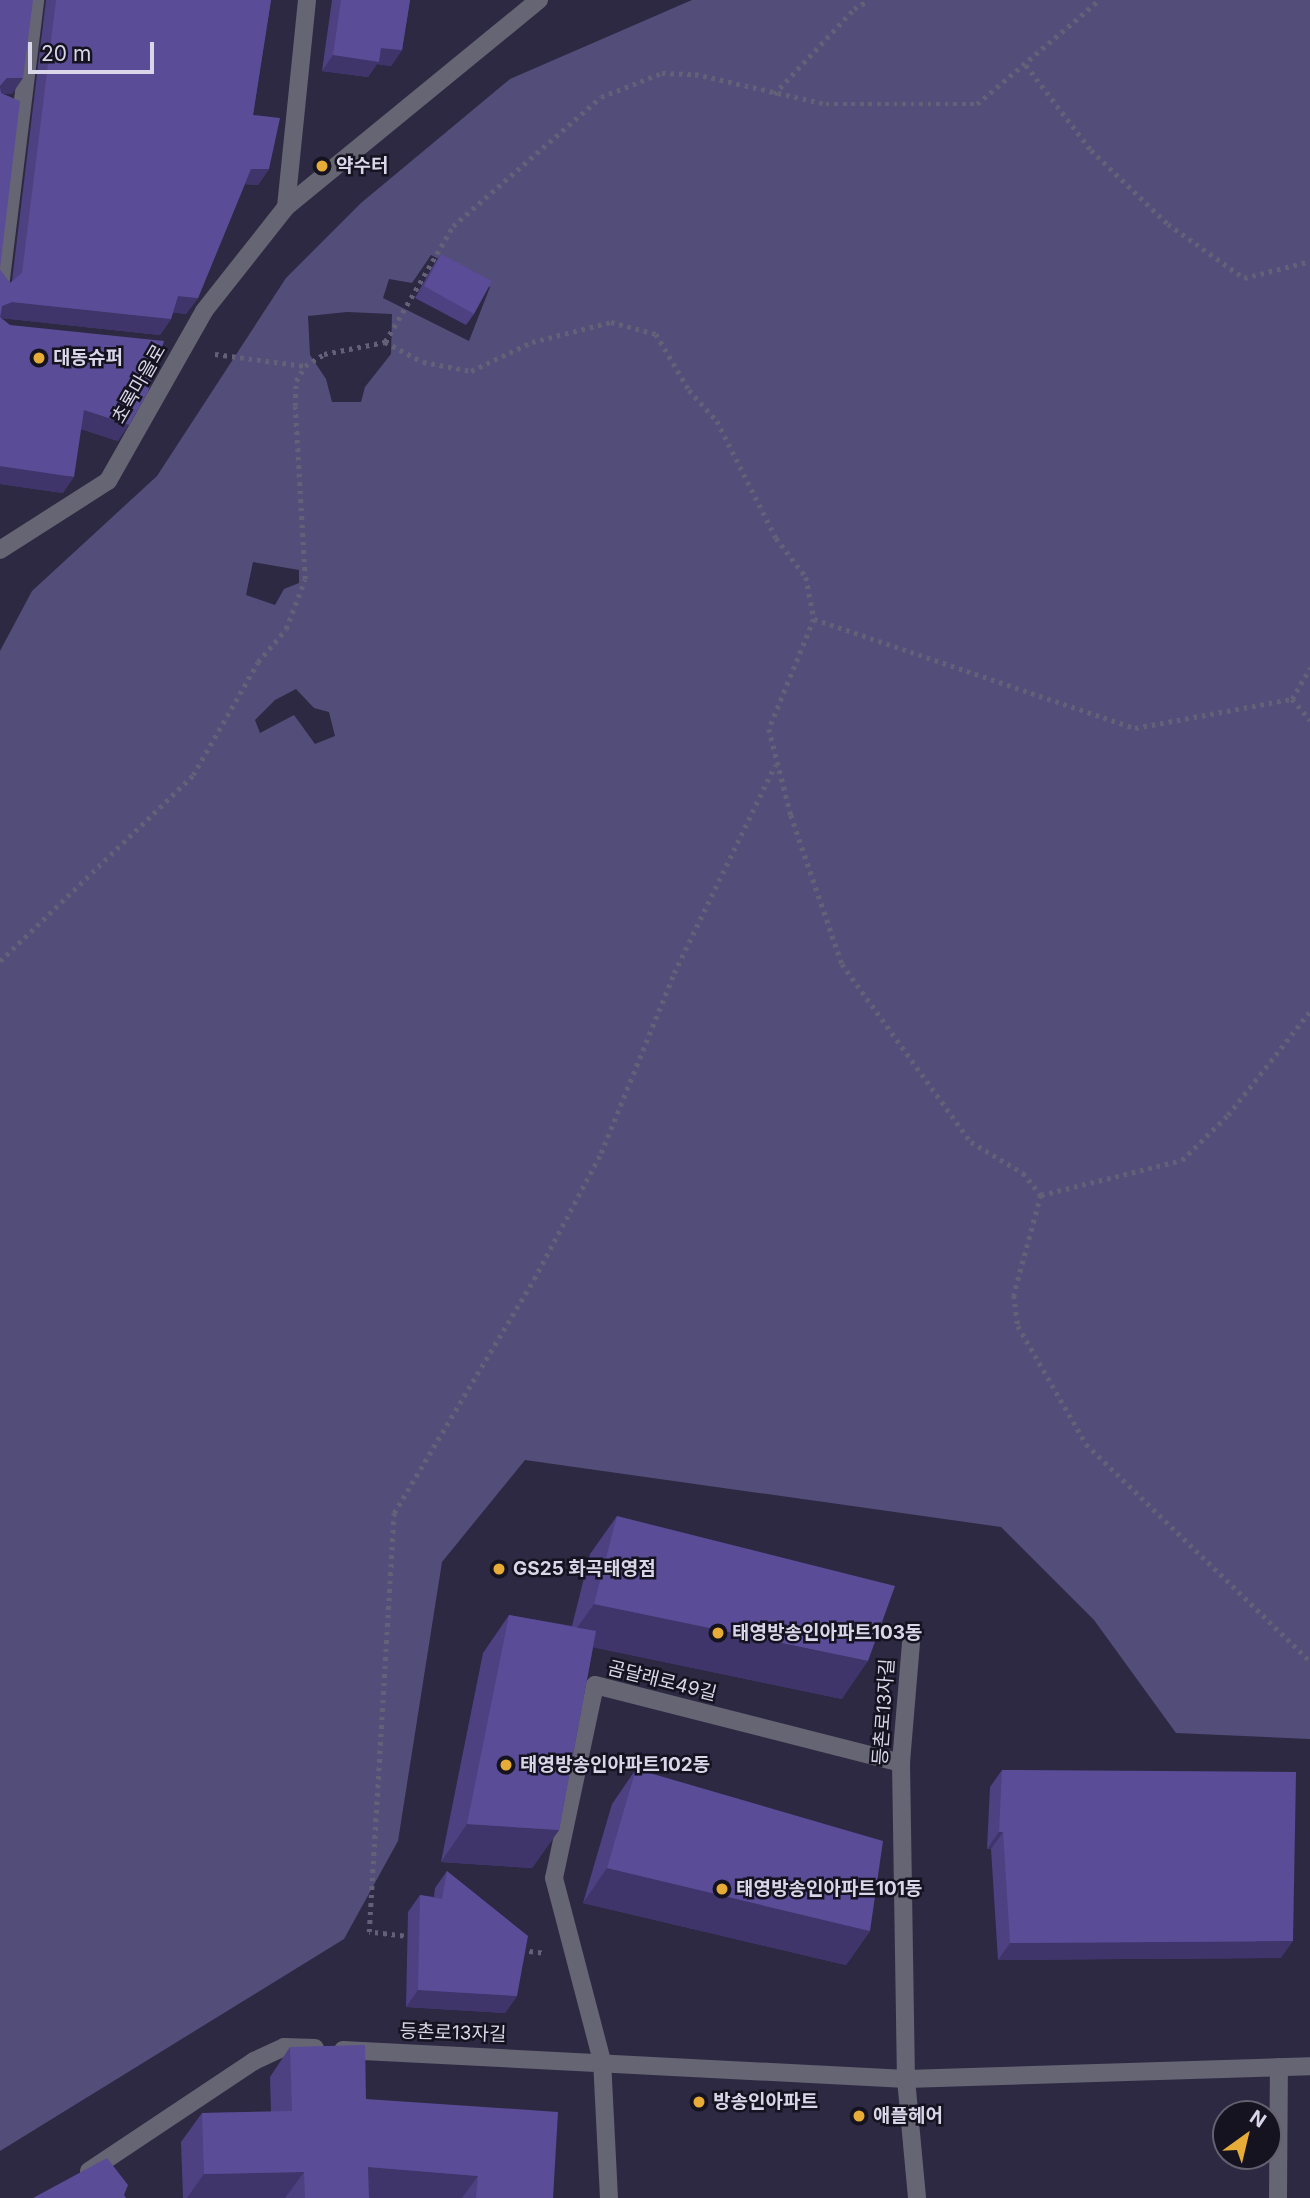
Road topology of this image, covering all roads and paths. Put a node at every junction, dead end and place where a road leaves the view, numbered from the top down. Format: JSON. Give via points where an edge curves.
{"nodes":[{"id":1,"x":35,"y":0,"type":"edge"},
{"id":2,"x":307,"y":0,"type":"edge"},
{"id":3,"x":540,"y":0,"type":"edge"},
{"id":4,"x":869,"y":0,"type":"edge"},
{"id":5,"x":1100,"y":0,"type":"edge"},
{"id":6,"x":1026,"y":65,"type":"junction"},
{"id":7,"x":774,"y":94,"type":"junction"},
{"id":8,"x":0,"y":104,"type":"edge"},
{"id":9,"x":19,"y":106,"type":"junction"},
{"id":10,"x":286,"y":208,"type":"junction"},
{"id":11,"x":1310,"y":261,"type":"edge"},
{"id":12,"x":0,"y":287,"type":"edge"},
{"id":13,"x":386,"y":341,"type":"junction"},
{"id":14,"x":157,"y":346,"type":"edge"},
{"id":15,"x":183,"y":349,"type":"junction"},
{"id":16,"x":305,"y":366,"type":"junction"},
{"id":17,"x":0,"y":550,"type":"edge"},
{"id":18,"x":814,"y":618,"type":"junction"},
{"id":19,"x":1310,"y":668,"type":"edge"},
{"id":20,"x":1292,"y":699,"type":"junction"},
{"id":21,"x":1310,"y":720,"type":"edge"},
{"id":22,"x":775,"y":764,"type":"junction"},
{"id":23,"x":0,"y":961,"type":"edge"},
{"id":24,"x":1310,"y":1011,"type":"edge"},
{"id":25,"x":1041,"y":1195,"type":"junction"},
{"id":26,"x":911,"y":1643,"type":"dead end"},
{"id":27,"x":1310,"y":1661,"type":"edge"},
{"id":28,"x":901,"y":1763,"type":"junction"},
{"id":29,"x":421,"y":1938,"type":"edge"},
{"id":30,"x":511,"y":1949,"type":"edge"},
{"id":31,"x":575,"y":1957,"type":"junction"},
{"id":32,"x":602,"y":2061,"type":"junction"},
{"id":33,"x":1310,"y":2066,"type":"edge"},
{"id":34,"x":1279,"y":2067,"type":"junction"},
{"id":35,"x":906,"y":2079,"type":"junction"},
{"id":36,"x":107,"y":2189,"type":"edge"},
{"id":37,"x":609,"y":2198,"type":"edge"},
{"id":38,"x":917,"y":2198,"type":"edge"},
{"id":39,"x":1278,"y":2198,"type":"edge"}],
"edges":[{"from":1,"to":9,"type":"street"},
{"from":2,"to":10,"type":"street"},
{"from":3,"to":10,"type":"street","name":"초록마을로"},
{"from":4,"to":7,"type":"path","via":[[854,9]]},
{"from":5,"to":6,"type":"path"},
{"from":6,"to":7,"type":"path","via":[[977,104],[826,104]]},
{"from":6,"to":11,"type":"path","via":[[1091,150],[1168,224],[1244,278]]},
{"from":7,"to":13,"type":"path","via":[[695,74],[662,73],[601,97],[453,226]]},
{"from":8,"to":9,"type":"street"},
{"from":9,"to":12,"type":"street"},
{"from":10,"to":15,"type":"street","name":"초록마을로","via":[[204,312]]},
{"from":13,"to":16,"type":"path","via":[[324,354]]},
{"from":13,"to":18,"type":"path","via":[[423,362],[471,371],[532,342],[611,322],[656,334],[689,390],[717,421],[776,538],[806,577]]},
{"from":14,"to":15,"type":"street"},
{"from":15,"to":16,"type":"path"},
{"from":15,"to":17,"type":"street","name":"초록마을로","via":[[108,481]]},
{"from":16,"to":23,"type":"path","via":[[296,381],[295,406],[305,579],[286,629],[258,662],[193,775]]},
{"from":18,"to":20,"type":"path","via":[[1135,728]]},
{"from":18,"to":22,"type":"path","via":[[769,729]]},
{"from":19,"to":20,"type":"path"},
{"from":20,"to":21,"type":"path"},
{"from":22,"to":25,"type":"path","via":[[842,964],[971,1142],[1023,1173]]},
{"from":22,"to":29,"type":"path","via":[[674,973],[601,1153],[534,1279],[394,1513],[369,1932]]},
{"from":24,"to":25,"type":"path","via":[[1228,1115],[1182,1160]]},
{"from":25,"to":27,"type":"path","via":[[1014,1295],[1018,1326],[1038,1361],[1087,1444]]},
{"from":26,"to":28,"type":"street","name":"등촌로13자길"},
{"from":28,"to":31,"type":"street","name":"곰달래로49길","via":[[595,1685],[554,1878]]},
{"from":28,"to":35,"type":"street","name":"등촌로13자길"},
{"from":30,"to":31,"type":"path"},
{"from":31,"to":32,"type":"street","name":"곰달래로49길"},
{"from":32,"to":35,"type":"street","name":"등촌로13자길"},
{"from":32,"to":36,"type":"street","name":"등촌로13자길","via":[[284,2047],[81,2175]]},
{"from":32,"to":37,"type":"street","name":"곰달래로49길"},
{"from":33,"to":34,"type":"street","name":"등촌로13자길"},
{"from":34,"to":35,"type":"street","name":"등촌로13자길"},
{"from":34,"to":39,"type":"street"},
{"from":35,"to":38,"type":"street","name":"등촌로13자길"}]}
